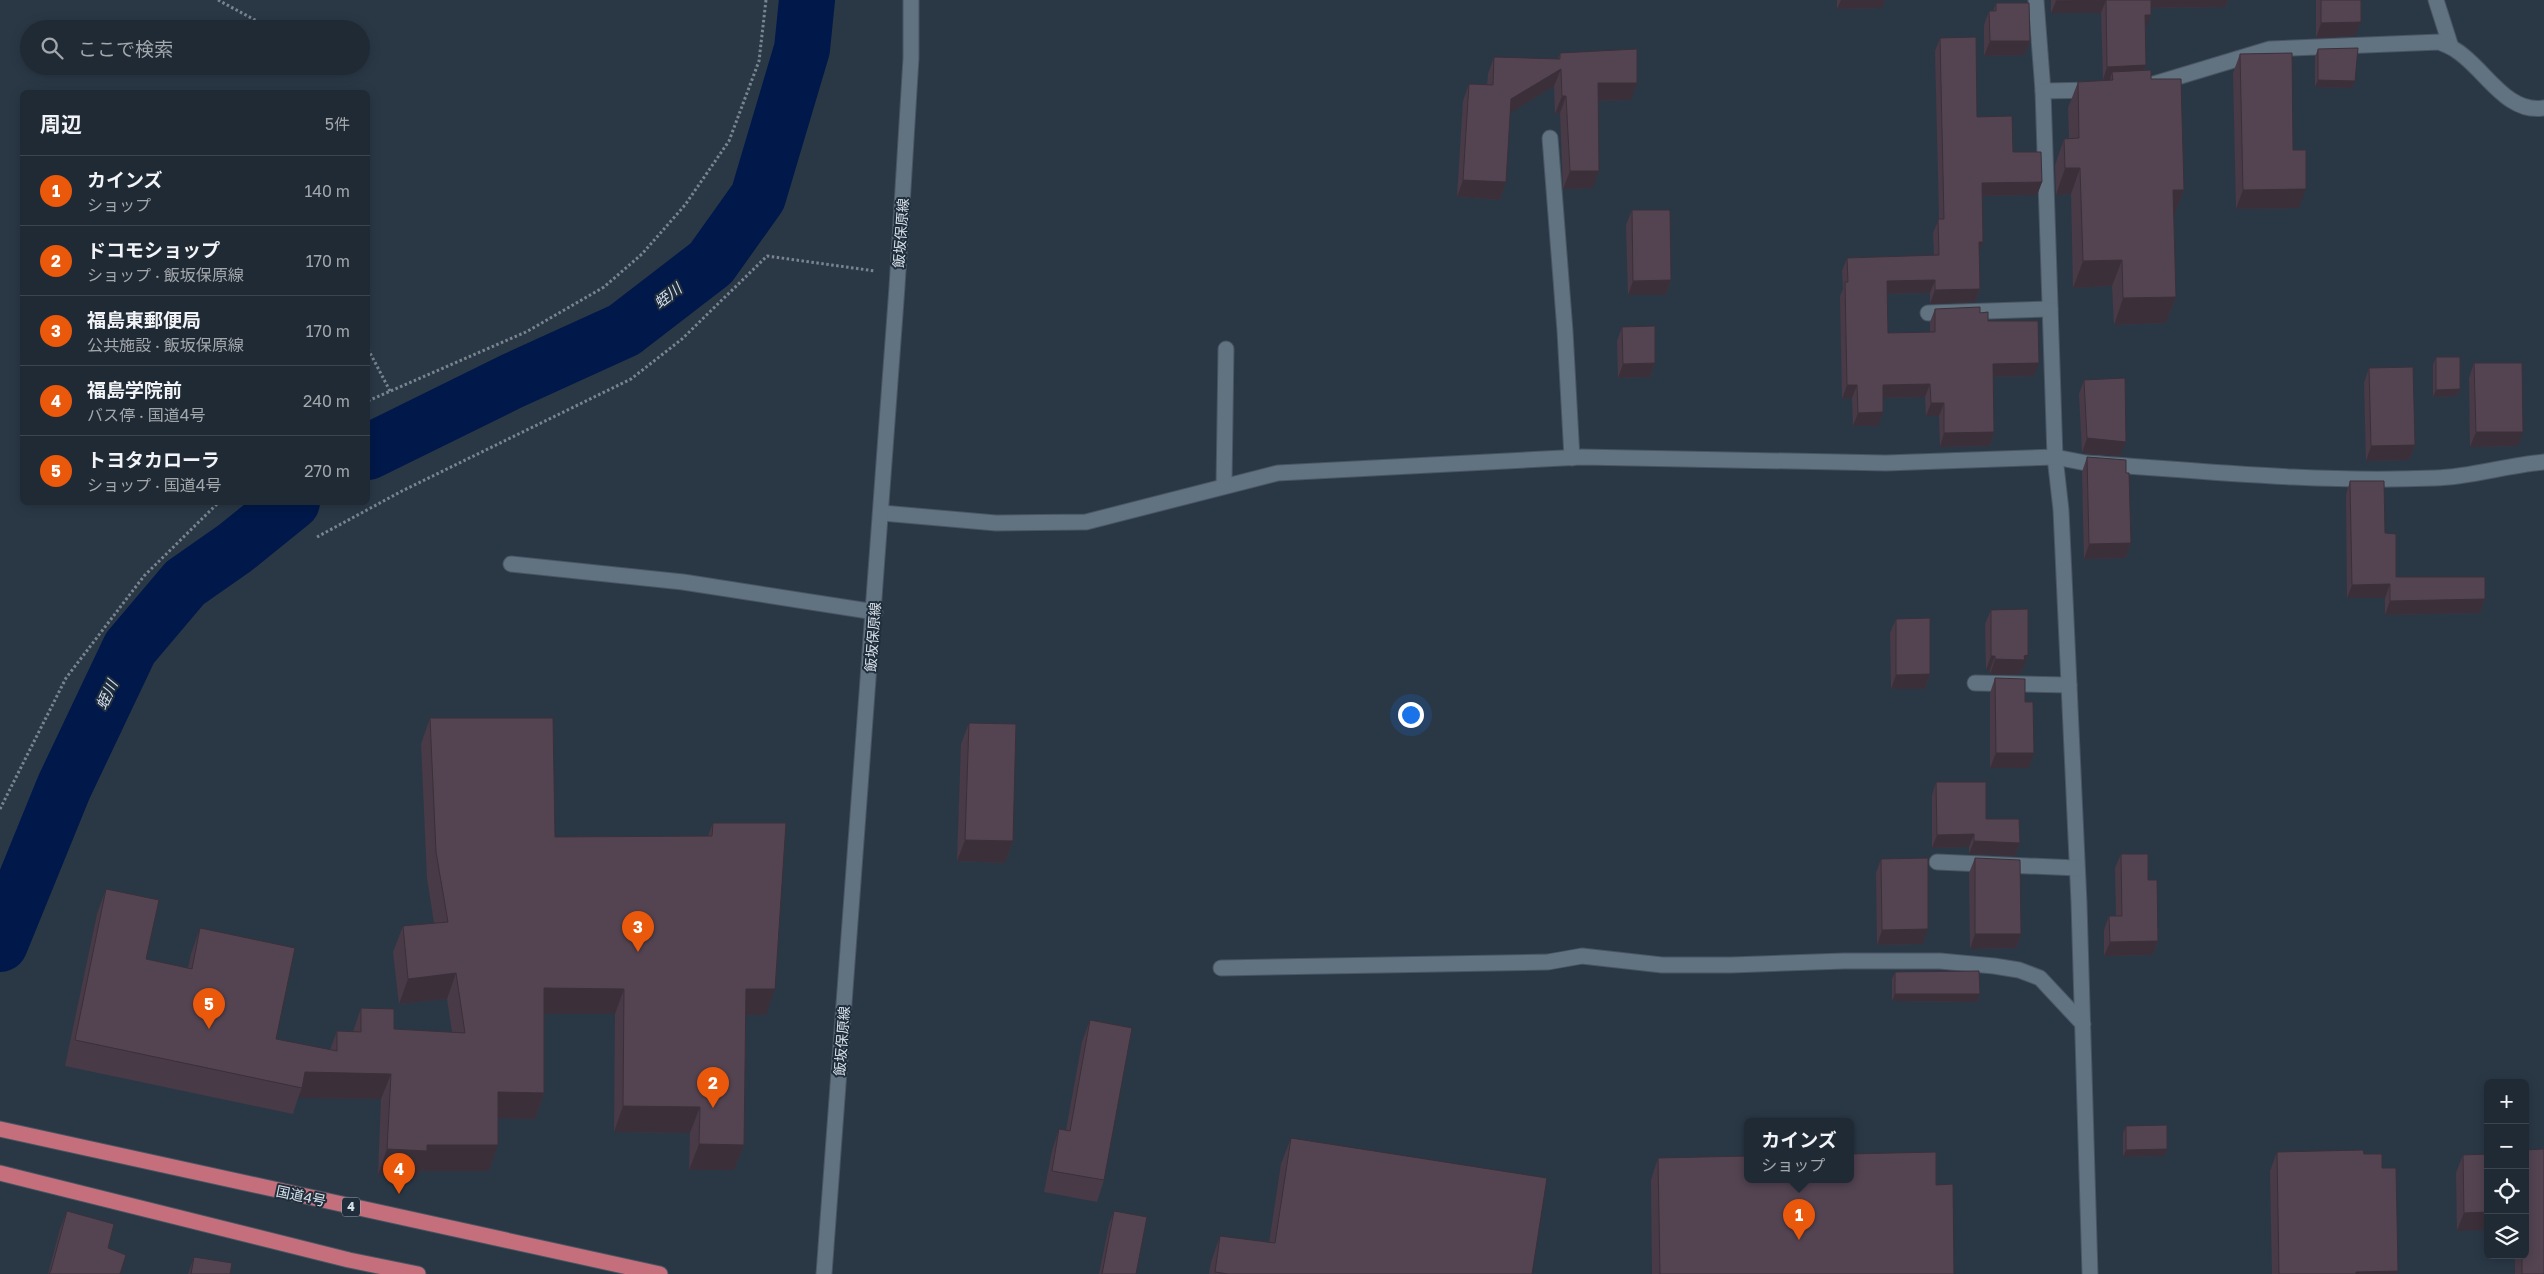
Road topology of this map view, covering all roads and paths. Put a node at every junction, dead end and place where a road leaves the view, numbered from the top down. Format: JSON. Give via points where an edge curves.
{"nodes":[{"id":1,"x":218,"y":0,"type":"edge"},
{"id":2,"x":766,"y":0,"type":"edge"},
{"id":3,"x":911,"y":0,"type":"edge"},
{"id":4,"x":2036,"y":0,"type":"edge"},
{"id":5,"x":2436,"y":0,"type":"edge"},
{"id":6,"x":255,"y":20,"type":"edge"},
{"id":7,"x":2451,"y":47,"type":"junction"},
{"id":8,"x":2140,"y":87,"type":"edge"},
{"id":9,"x":2111,"y":90,"type":"edge"},
{"id":10,"x":2042,"y":91,"type":"junction"},
{"id":11,"x":2544,"y":108,"type":"edge"},
{"id":12,"x":1550,"y":138,"type":"dead end"},
{"id":13,"x":898,"y":274,"type":"junction"},
{"id":14,"x":2050,"y":309,"type":"junction"},
{"id":15,"x":1928,"y":313,"type":"dead end"},
{"id":16,"x":1226,"y":349,"type":"dead end"},
{"id":17,"x":370,"y":352,"type":"edge"},
{"id":18,"x":390,"y":391,"type":"junction"},
{"id":19,"x":370,"y":400,"type":"edge"},
{"id":20,"x":2055,"y":457,"type":"junction"},
{"id":21,"x":1572,"y":458,"type":"junction"},
{"id":22,"x":2544,"y":462,"type":"edge"},
{"id":23,"x":1224,"y":485,"type":"junction"},
{"id":24,"x":216,"y":505,"type":"edge"},
{"id":25,"x":882,"y":513,"type":"junction"},
{"id":26,"x":317,"y":537,"type":"dead end"},
{"id":27,"x":511,"y":564,"type":"dead end"},
{"id":28,"x":875,"y":612,"type":"junction"},
{"id":29,"x":1975,"y":683,"type":"dead end"},
{"id":30,"x":2069,"y":685,"type":"junction"},
{"id":31,"x":0,"y":809,"type":"edge"},
{"id":32,"x":1937,"y":862,"type":"dead end"},
{"id":33,"x":2077,"y":868,"type":"junction"},
{"id":34,"x":1221,"y":968,"type":"dead end"},
{"id":35,"x":2083,"y":1024,"type":"junction"},
{"id":36,"x":0,"y":1129,"type":"edge"},
{"id":37,"x":0,"y":1174,"type":"edge"},
{"id":38,"x":418,"y":1274,"type":"edge"},
{"id":39,"x":660,"y":1274,"type":"edge"},
{"id":40,"x":824,"y":1274,"type":"edge"},
{"id":41,"x":2090,"y":1274,"type":"edge"}],
"edges":[{"from":1,"to":6,"type":"path"},
{"from":2,"to":18,"type":"path","via":[[759,61],[729,141],[685,205],[642,254],[604,287],[526,332]]},
{"from":3,"to":13,"type":"street","name":"飯坂保原線","via":[[912,58]]},
{"from":4,"to":10,"type":"street"},
{"from":5,"to":7,"type":"street"},
{"from":7,"to":8,"type":"street","via":[[2440,42],[2270,49]]},
{"from":7,"to":11,"type":"street","via":[[2514,103],[2531,110]]},
{"from":9,"to":10,"type":"street"},
{"from":10,"to":14,"type":"street"},
{"from":12,"to":21,"type":"street"},
{"from":13,"to":25,"type":"street","name":"飯坂保原線"},
{"from":13,"to":26,"type":"path","via":[[767,256],[682,339],[631,379],[402,491]]},
{"from":14,"to":15,"type":"street"},
{"from":14,"to":20,"type":"street"},
{"from":16,"to":23,"type":"street"},
{"from":17,"to":18,"type":"path"},
{"from":18,"to":19,"type":"path"},
{"from":20,"to":21,"type":"street","via":[[1886,463]]},
{"from":20,"to":22,"type":"street","via":[[2095,464],[2363,479],[2437,478]]},
{"from":20,"to":30,"type":"street","via":[[2061,510]]},
{"from":21,"to":23,"type":"street","via":[[1278,473]]},
{"from":23,"to":25,"type":"street","via":[[1174,501],[1086,522],[996,523]]},
{"from":24,"to":31,"type":"path","via":[[144,576],[66,678]]},
{"from":25,"to":28,"type":"street","name":"飯坂保原線"},
{"from":27,"to":28,"type":"street","via":[[683,582]]},
{"from":28,"to":40,"type":"street","name":"飯坂保原線"},
{"from":29,"to":30,"type":"street"},
{"from":30,"to":33,"type":"street"},
{"from":32,"to":33,"type":"street"},
{"from":33,"to":35,"type":"street"},
{"from":34,"to":35,"type":"street","via":[[1548,962],[1582,956],[1662,965],[1940,961],[2019,970],[2040,978]]},
{"from":35,"to":41,"type":"street"},
{"from":36,"to":39,"type":"highway","name":"国道4号","number":"4"},
{"from":37,"to":38,"type":"highway"}]}
